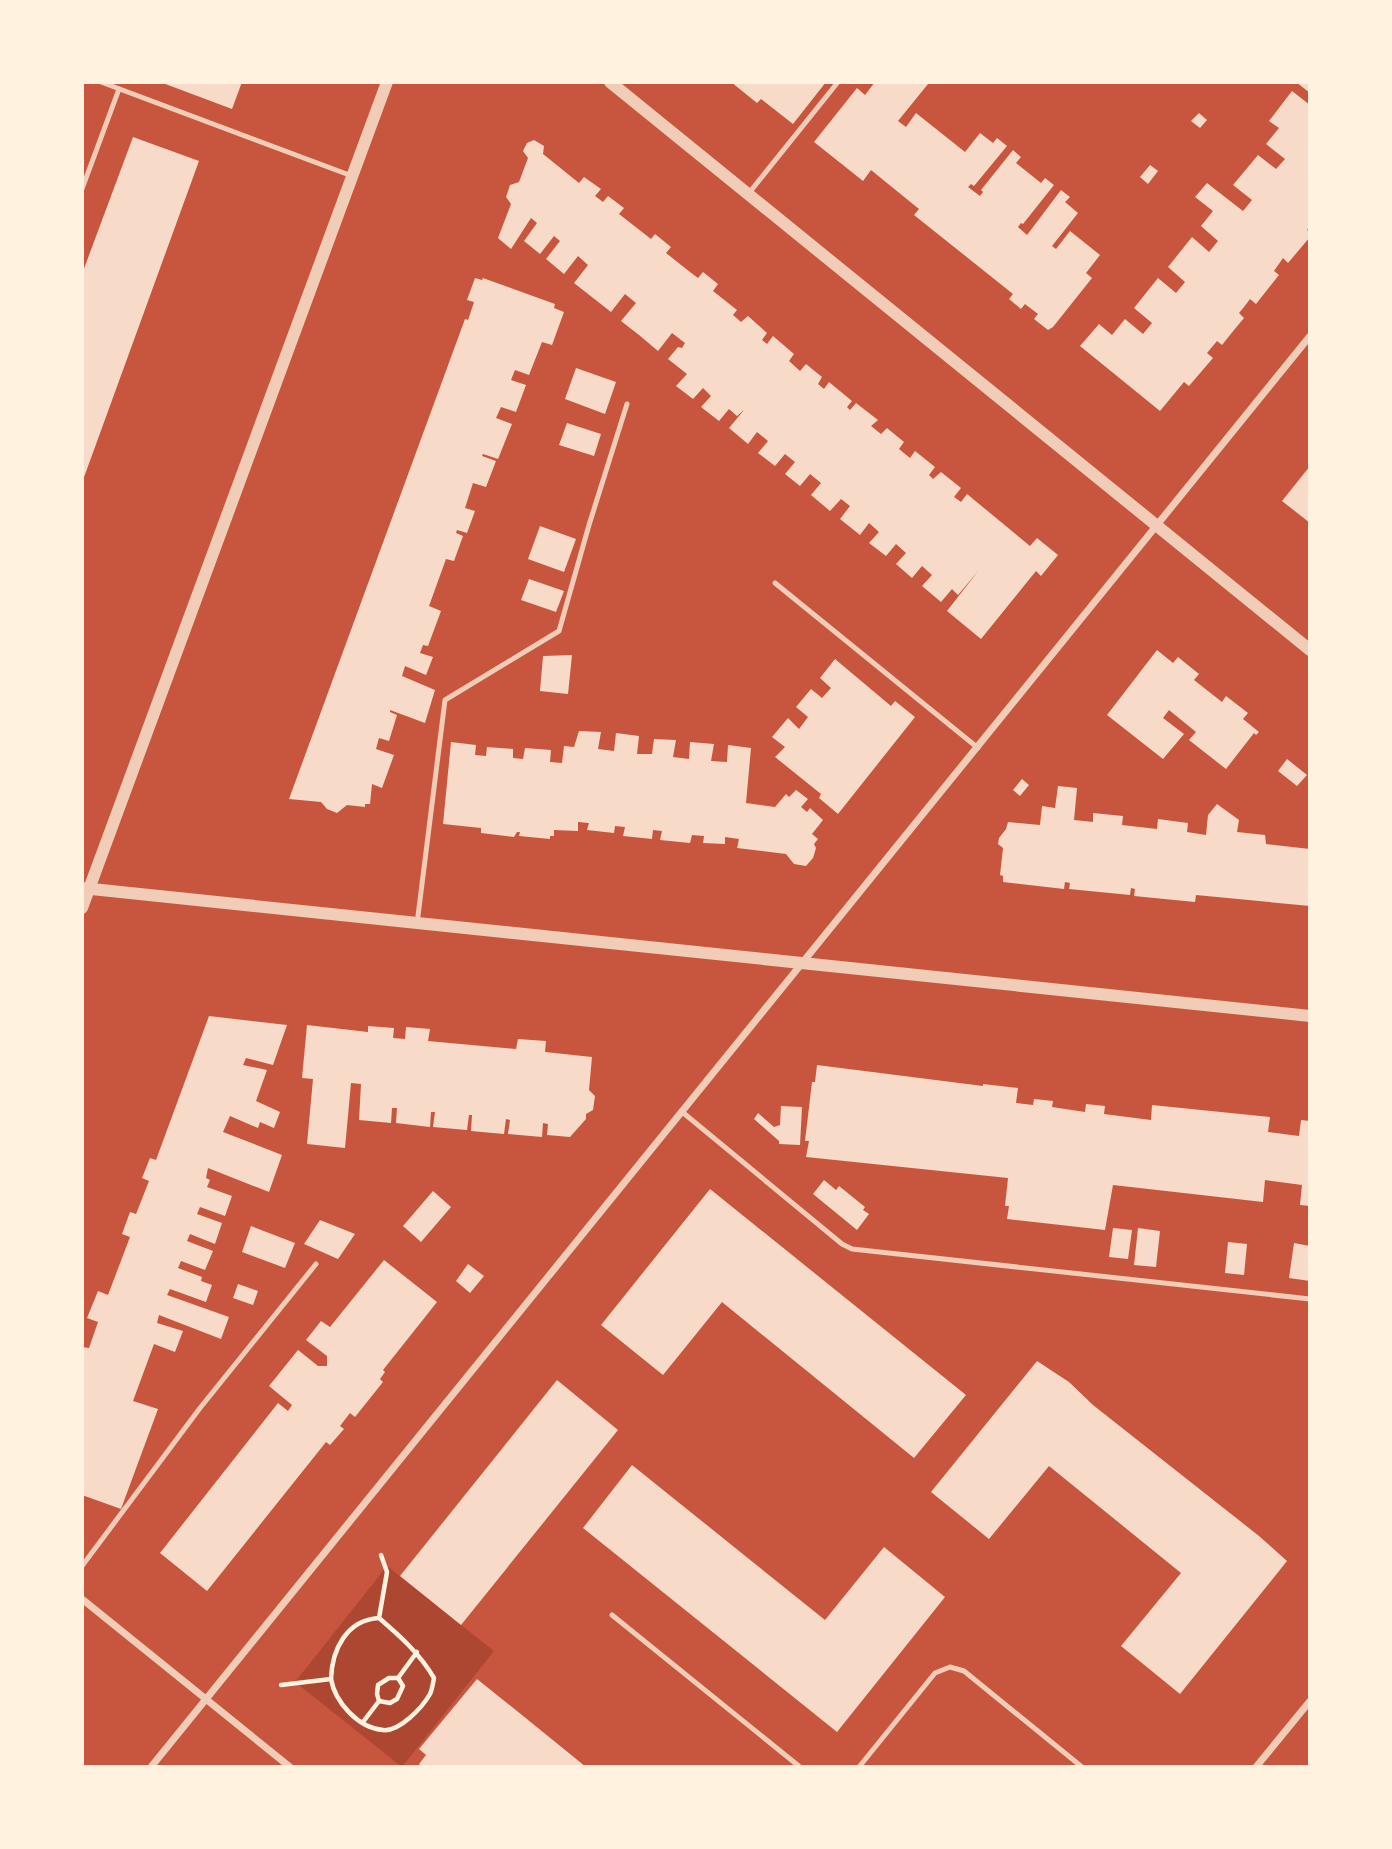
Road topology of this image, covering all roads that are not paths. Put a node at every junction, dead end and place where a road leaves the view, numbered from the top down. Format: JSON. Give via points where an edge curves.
{"nodes":[{"id":1,"x":100,"y":82,"type":"edge"},
{"id":2,"x":387,"y":82,"type":"edge"},
{"id":3,"x":610,"y":82,"type":"edge"},
{"id":4,"x":838,"y":82,"type":"edge"},
{"id":5,"x":119,"y":89,"type":"junction"},
{"id":6,"x":352,"y":176,"type":"junction"},
{"id":7,"x":82,"y":189,"type":"edge"},
{"id":8,"x":749,"y":193,"type":"junction"},
{"id":9,"x":1310,"y":336,"type":"edge"},
{"id":10,"x":626,"y":404,"type":"dead end"},
{"id":11,"x":1156,"y":526,"type":"junction"},
{"id":12,"x":775,"y":583,"type":"dead end"},
{"id":13,"x":1310,"y":650,"type":"edge"},
{"id":14,"x":978,"y":748,"type":"junction"},
{"id":15,"x":86,"y":888,"type":"edge"},
{"id":16,"x":82,"y":908,"type":"edge"},
{"id":17,"x":417,"y":923,"type":"junction"},
{"id":18,"x":802,"y":964,"type":"junction"},
{"id":19,"x":1310,"y":1016,"type":"edge"},
{"id":20,"x":681,"y":1111,"type":"junction"},
{"id":21,"x":316,"y":1264,"type":"dead end"},
{"id":22,"x":1310,"y":1299,"type":"edge"},
{"id":23,"x":82,"y":1566,"type":"edge"},
{"id":24,"x":82,"y":1599,"type":"edge"},
{"id":25,"x":612,"y":1615,"type":"dead end"},
{"id":26,"x":206,"y":1699,"type":"junction"},
{"id":27,"x":1310,"y":1701,"type":"edge"},
{"id":28,"x":151,"y":1767,"type":"edge"},
{"id":29,"x":290,"y":1767,"type":"edge"},
{"id":30,"x":800,"y":1767,"type":"edge"},
{"id":31,"x":859,"y":1767,"type":"edge"},
{"id":32,"x":1083,"y":1767,"type":"edge"},
{"id":33,"x":1256,"y":1767,"type":"edge"}],
"edges":[{"from":1,"to":5,"type":"lane"},
{"from":2,"to":6,"type":"street"},
{"from":3,"to":8,"type":"street"},
{"from":4,"to":8,"type":"lane"},
{"from":5,"to":6,"type":"lane"},
{"from":5,"to":7,"type":"lane"},
{"from":6,"to":15,"type":"street"},
{"from":8,"to":11,"type":"street"},
{"from":9,"to":11,"type":"street"},
{"from":10,"to":17,"type":"lane","via":[[559,631],[444,700]]},
{"from":11,"to":13,"type":"street"},
{"from":11,"to":14,"type":"street"},
{"from":12,"to":14,"type":"lane"},
{"from":14,"to":18,"type":"street"},
{"from":15,"to":16,"type":"street"},
{"from":15,"to":17,"type":"street"},
{"from":17,"to":18,"type":"street"},
{"from":18,"to":19,"type":"street"},
{"from":18,"to":20,"type":"street"},
{"from":20,"to":22,"type":"lane","via":[[852,1249]]},
{"from":20,"to":26,"type":"street"},
{"from":21,"to":23,"type":"lane"},
{"from":24,"to":26,"type":"street"},
{"from":25,"to":30,"type":"lane"},
{"from":26,"to":28,"type":"street"},
{"from":26,"to":29,"type":"street"},
{"from":27,"to":33,"type":"street"},
{"from":31,"to":32,"type":"lane","via":[[935,1673],[950,1667],[964,1671]]}]}
